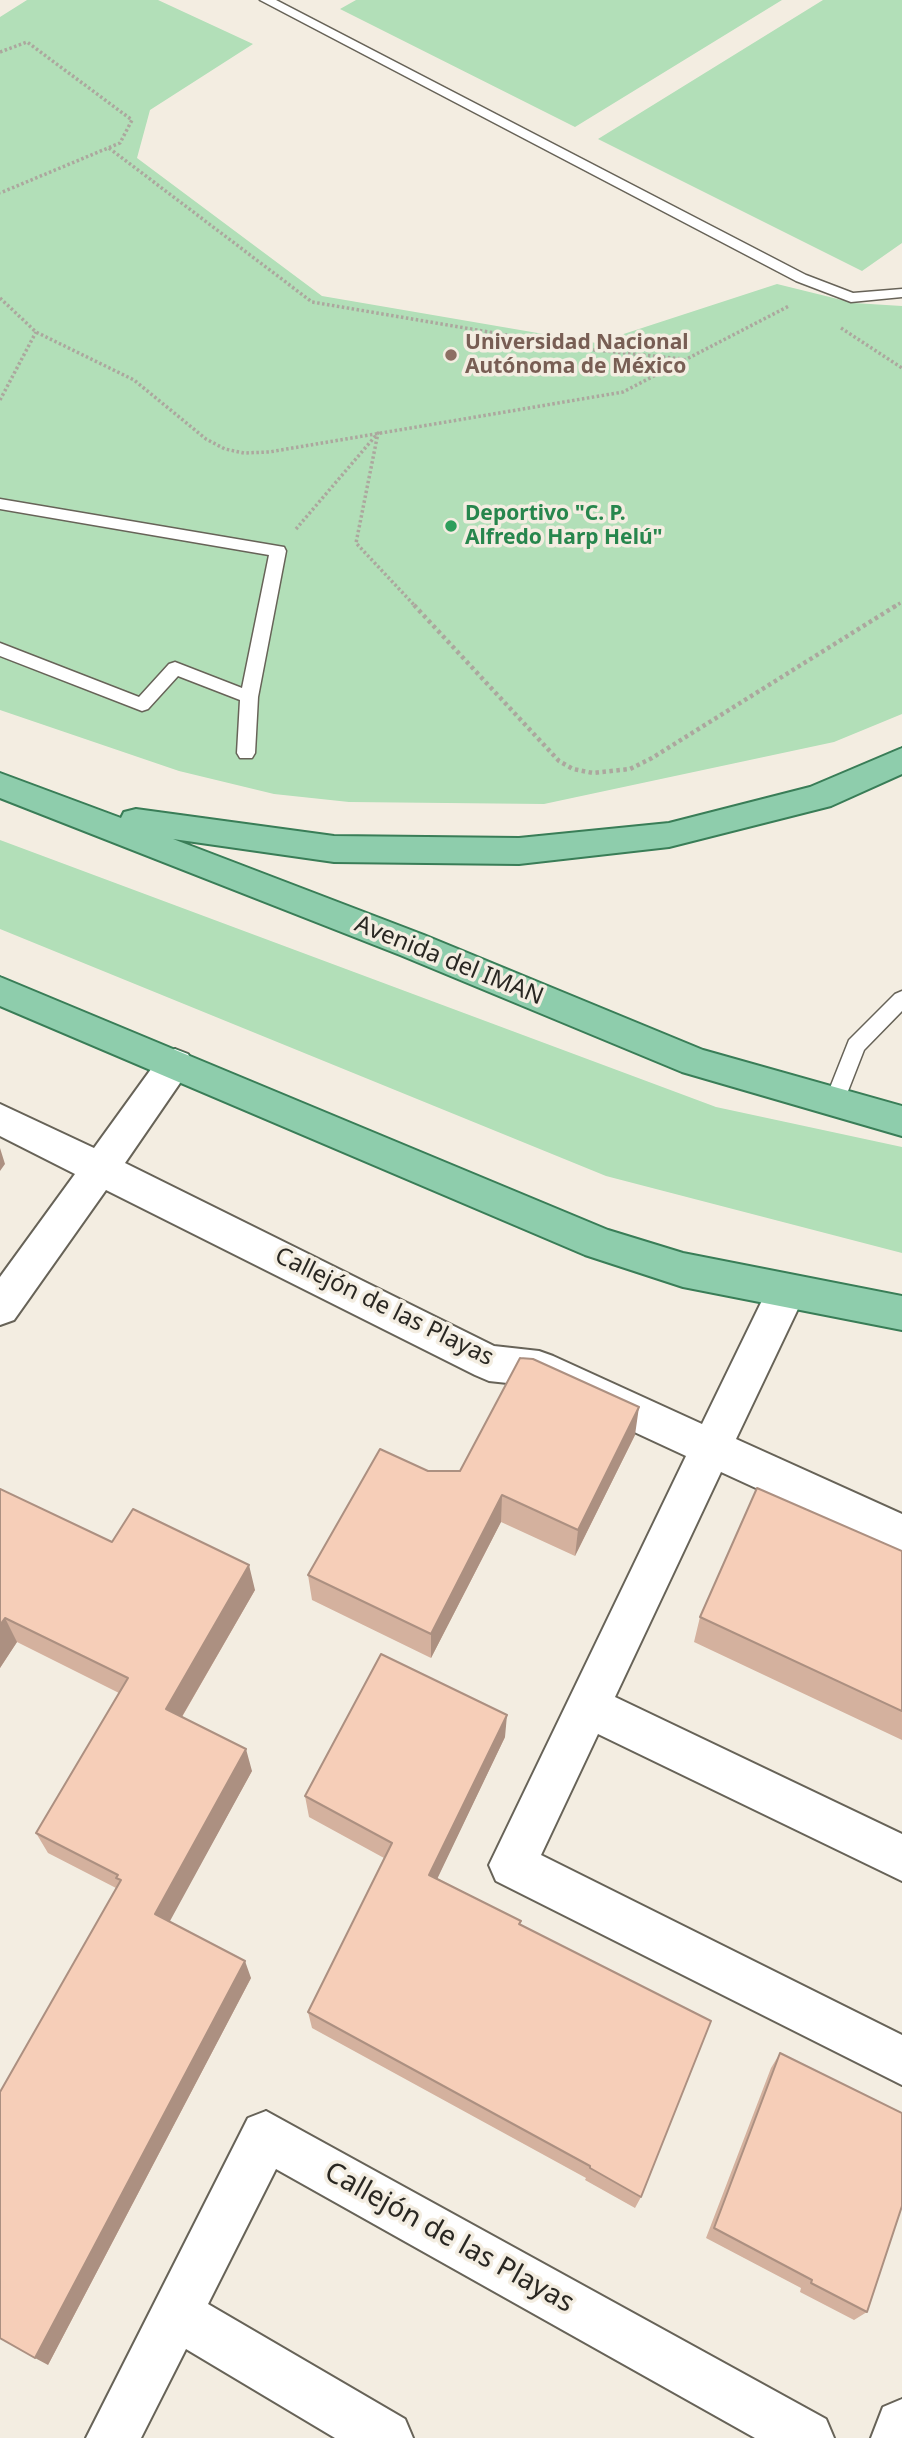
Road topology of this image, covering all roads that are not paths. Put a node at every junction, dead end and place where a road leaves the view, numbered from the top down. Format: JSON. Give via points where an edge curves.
{"nodes":[{"id":1,"x":266,"y":0,"type":"edge"},
{"id":2,"x":902,"y":293,"type":"edge"},
{"id":3,"x":0,"y":504,"type":"edge"},
{"id":4,"x":0,"y":649,"type":"edge"},
{"id":5,"x":249,"y":697,"type":"junction"},
{"id":6,"x":246,"y":753,"type":"dead end"},
{"id":7,"x":902,"y":760,"type":"edge"},
{"id":8,"x":0,"y":785,"type":"edge"},
{"id":9,"x":70,"y":811,"type":"junction"},
{"id":10,"x":0,"y":991,"type":"edge"},
{"id":11,"x":902,"y":999,"type":"edge"},
{"id":12,"x":175,"y":1064,"type":"junction"},
{"id":13,"x":834,"y":1103,"type":"junction"},
{"id":14,"x":0,"y":1119,"type":"edge"},
{"id":15,"x":902,"y":1121,"type":"edge"},
{"id":16,"x":101,"y":1167,"type":"junction"},
{"id":17,"x":786,"y":1292,"type":"junction"},
{"id":18,"x":0,"y":1308,"type":"edge"},
{"id":19,"x":896,"y":1314,"type":"edge"},
{"id":20,"x":711,"y":1448,"type":"junction"},
{"id":21,"x":902,"y":1535,"type":"edge"},
{"id":22,"x":588,"y":1707,"type":"junction"},
{"id":23,"x":902,"y":1858,"type":"edge"},
{"id":24,"x":902,"y":2061,"type":"edge"},
{"id":25,"x":175,"y":2314,"type":"junction"},
{"id":26,"x":902,"y":2426,"type":"edge"},
{"id":27,"x":113,"y":2438,"type":"edge"},
{"id":28,"x":386,"y":2438,"type":"edge"},
{"id":29,"x":807,"y":2438,"type":"edge"},
{"id":30,"x":898,"y":2438,"type":"edge"}],
"edges":[{"from":1,"to":2,"type":"lane","via":[[801,278],[851,298]]},
{"from":3,"to":5,"type":"lane","via":[[278,551]]},
{"from":4,"to":5,"type":"lane","via":[[142,705],[175,668]]},
{"from":5,"to":6,"type":"lane"},
{"from":7,"to":9,"type":"main road","via":[[819,797],[669,835],[519,851],[334,849]]},
{"from":8,"to":9,"type":"main road","name":"Avenida del IMAN"},
{"from":9,"to":13,"type":"main road","name":"Avenida del IMAN","via":[[695,1062]]},
{"from":10,"to":12,"type":"main road"},
{"from":11,"to":13,"type":"lane","via":[[856,1046]]},
{"from":12,"to":16,"type":"street"},
{"from":12,"to":17,"type":"main road","via":[[598,1243],[683,1270]]},
{"from":13,"to":15,"type":"main road","name":"Avenida del IMAN"},
{"from":14,"to":16,"type":"street","name":"Callejón de las Playas"},
{"from":16,"to":18,"type":"street"},
{"from":16,"to":20,"type":"street","name":"Callejón de las Playas","via":[[489,1363],[539,1369]]},
{"from":17,"to":19,"type":"main road"},
{"from":17,"to":20,"type":"street"},
{"from":20,"to":21,"type":"street","name":"Callejón de las Playas"},
{"from":20,"to":22,"type":"street"},
{"from":22,"to":23,"type":"street"},
{"from":22,"to":24,"type":"street","via":[[512,1865]]},
{"from":25,"to":27,"type":"street","name":"Callejón de las Playas"},
{"from":25,"to":28,"type":"street"},
{"from":25,"to":29,"type":"street","name":"Callejón de las Playas","via":[[266,2136]]},
{"from":26,"to":30,"type":"street"}]}
